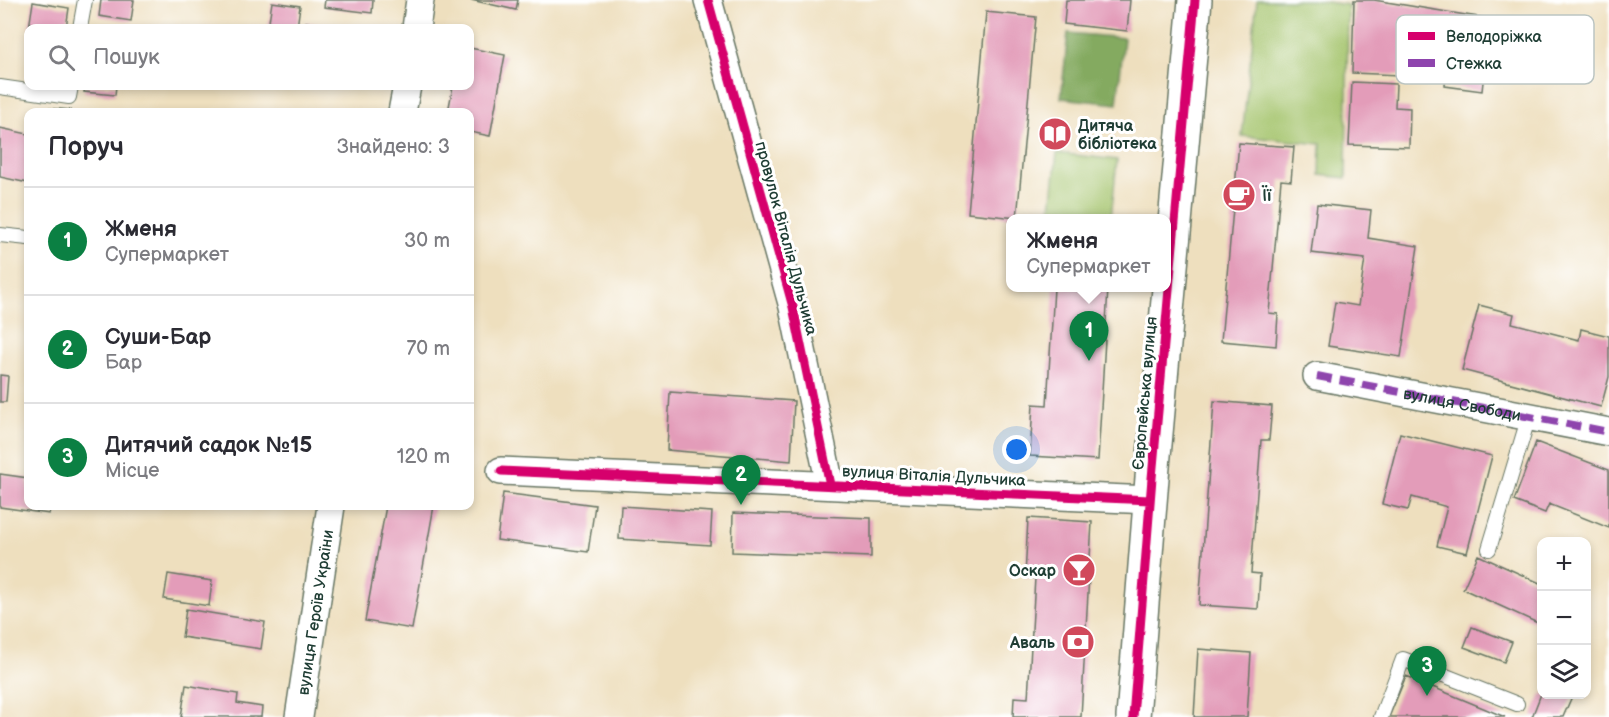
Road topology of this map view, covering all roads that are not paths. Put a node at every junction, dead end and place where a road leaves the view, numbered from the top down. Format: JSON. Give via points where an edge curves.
{"nodes":[{"id":1,"x":85,"y":0,"type":"edge"},
{"id":2,"x":420,"y":0,"type":"edge"},
{"id":3,"x":708,"y":0,"type":"edge"},
{"id":4,"x":1195,"y":0,"type":"edge"},
{"id":5,"x":81,"y":24,"type":"edge"},
{"id":6,"x":417,"y":24,"type":"edge"},
{"id":7,"x":0,"y":87,"type":"edge"},
{"id":8,"x":70,"y":90,"type":"edge"},
{"id":9,"x":406,"y":90,"type":"edge"},
{"id":10,"x":403,"y":108,"type":"edge"},
{"id":11,"x":0,"y":236,"type":"edge"},
{"id":12,"x":24,"y":238,"type":"edge"},
{"id":13,"x":1171,"y":267,"type":"edge"},
{"id":14,"x":1169,"y":292,"type":"edge"},
{"id":15,"x":1317,"y":376,"type":"dead end"},
{"id":16,"x":1529,"y":416,"type":"junction"},
{"id":17,"x":1609,"y":432,"type":"edge"},
{"id":18,"x":501,"y":471,"type":"dead end"},
{"id":19,"x":830,"y":485,"type":"junction"},
{"id":20,"x":1150,"y":500,"type":"junction"},
{"id":21,"x":331,"y":510,"type":"edge"},
{"id":22,"x":1489,"y":549,"type":"dead end"},
{"id":23,"x":1516,"y":704,"type":"dead end"},
{"id":24,"x":299,"y":717,"type":"edge"},
{"id":25,"x":1133,"y":717,"type":"edge"},
{"id":26,"x":1381,"y":717,"type":"edge"}],
"edges":[{"from":1,"to":5,"type":"lane"},
{"from":2,"to":6,"type":"street"},
{"from":3,"to":19,"type":"street","name":"провулок Віталія Дульчика","via":[[793,307]]},
{"from":4,"to":13,"type":"street","name":"Європейська вулиця"},
{"from":7,"to":8,"type":"lane","via":[[69,97]]},
{"from":9,"to":10,"type":"street"},
{"from":11,"to":12,"type":"lane"},
{"from":14,"to":20,"type":"street","name":"Європейська вулиця"},
{"from":15,"to":16,"type":"street","name":"вулиця Свободи"},
{"from":16,"to":17,"type":"street","name":"вулиця Свободи"},
{"from":16,"to":22,"type":"lane"},
{"from":18,"to":19,"type":"street","name":"вулиця Віталія Дульчика"},
{"from":19,"to":20,"type":"street","name":"вулиця Віталія Дульчика"},
{"from":20,"to":25,"type":"street","name":"Європейська вулиця"},
{"from":21,"to":24,"type":"street","name":"вулиця Героїв України"},
{"from":23,"to":26,"type":"lane","via":[[1403,659]]}]}
